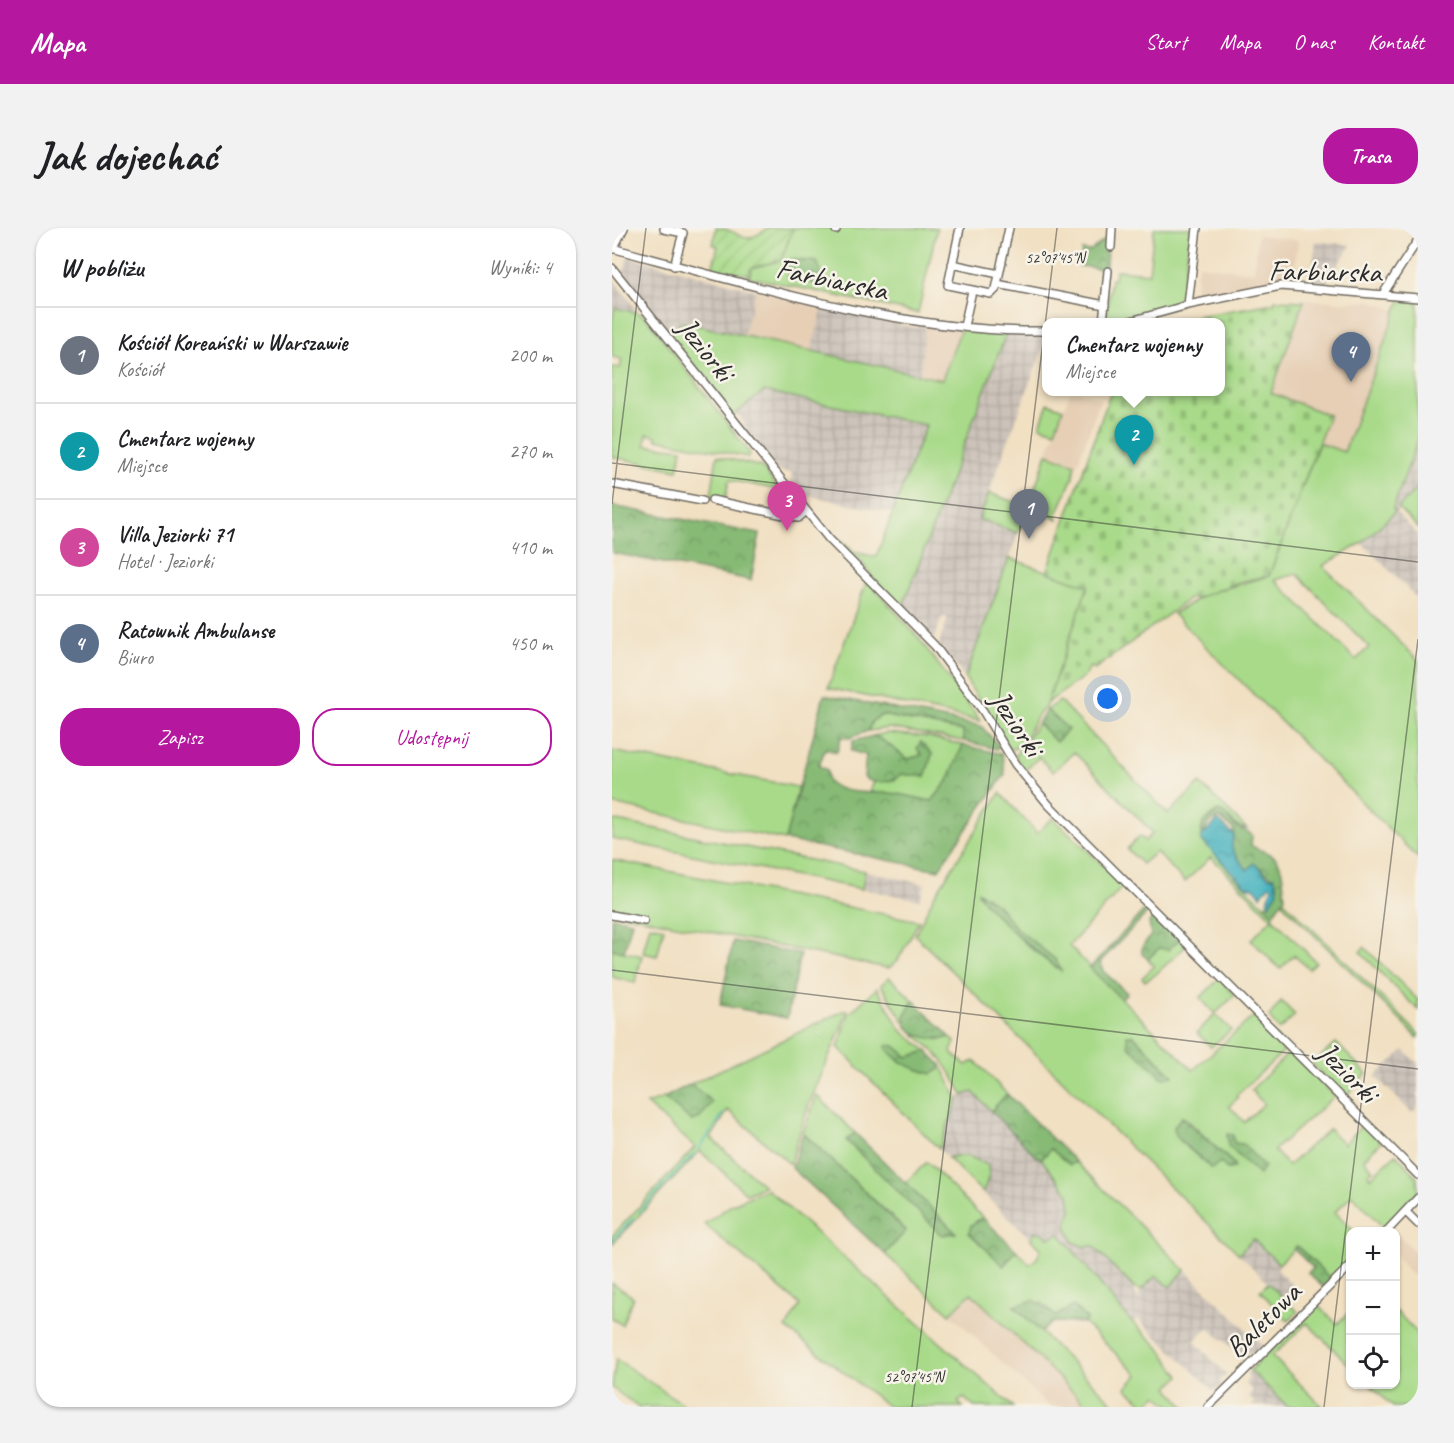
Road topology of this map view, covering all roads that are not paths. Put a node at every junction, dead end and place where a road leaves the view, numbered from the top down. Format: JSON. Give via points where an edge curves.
{"nodes":[{"id":1,"x":624,"y":228,"type":"edge"},
{"id":2,"x":960,"y":228,"type":"edge"},
{"id":3,"x":1009,"y":228,"type":"edge"},
{"id":4,"x":1112,"y":228,"type":"edge"},
{"id":5,"x":1197,"y":228,"type":"edge"},
{"id":6,"x":664,"y":229,"type":"edge"},
{"id":7,"x":1418,"y":240,"type":"edge"},
{"id":8,"x":1111,"y":247,"type":"dead end"},
{"id":9,"x":613,"y":248,"type":"edge"},
{"id":10,"x":952,"y":264,"type":"junction"},
{"id":11,"x":674,"y":266,"type":"junction"},
{"id":12,"x":612,"y":268,"type":"edge"},
{"id":13,"x":1108,"y":272,"type":"dead end"},
{"id":14,"x":999,"y":274,"type":"junction"},
{"id":15,"x":997,"y":284,"type":"junction"},
{"id":16,"x":972,"y":291,"type":"junction"},
{"id":17,"x":1383,"y":294,"type":"junction"},
{"id":18,"x":1418,"y":298,"type":"edge"},
{"id":19,"x":1105,"y":305,"type":"junction"},
{"id":20,"x":1188,"y":305,"type":"junction"},
{"id":21,"x":1103,"y":318,"type":"edge"},
{"id":22,"x":1141,"y":318,"type":"edge"},
{"id":23,"x":964,"y":326,"type":"junction"},
{"id":24,"x":1042,"y":331,"type":"edge"},
{"id":25,"x":612,"y":484,"type":"edge"},
{"id":26,"x":712,"y":500,"type":"dead end"},
{"id":27,"x":702,"y":501,"type":"dead end"},
{"id":28,"x":806,"y":511,"type":"junction"},
{"id":29,"x":612,"y":915,"type":"edge"},
{"id":30,"x":644,"y":921,"type":"dead end"},
{"id":31,"x":1418,"y":1174,"type":"edge"},
{"id":32,"x":1418,"y":1198,"type":"edge"},
{"id":33,"x":1406,"y":1212,"type":"junction"},
{"id":34,"x":1418,"y":1224,"type":"edge"},
{"id":35,"x":1391,"y":1227,"type":"edge"},
{"id":36,"x":1346,"y":1270,"type":"edge"},
{"id":37,"x":1208,"y":1407,"type":"edge"}],
"edges":[{"from":1,"to":9,"type":"street"},
{"from":2,"to":10,"type":"street"},
{"from":3,"to":14,"type":"street"},
{"from":4,"to":8,"type":"street"},
{"from":5,"to":20,"type":"street"},
{"from":6,"to":11,"type":"street","via":[[686,233]]},
{"from":7,"to":17,"type":"street"},
{"from":9,"to":11,"type":"street","name":"Farbiarska"},
{"from":10,"to":14,"type":"street"},
{"from":10,"to":16,"type":"street","via":[[948,285]]},
{"from":11,"to":23,"type":"street","name":"Farbiarska","via":[[839,305]]},
{"from":12,"to":28,"type":"street","name":"Jeziorki"},
{"from":13,"to":19,"type":"street"},
{"from":14,"to":15,"type":"street"},
{"from":15,"to":16,"type":"street","via":[[991,294]]},
{"from":15,"to":19,"type":"street"},
{"from":16,"to":23,"type":"street"},
{"from":17,"to":18,"type":"street","name":"Farbiarska"},
{"from":17,"to":20,"type":"street","name":"Farbiarska","via":[[1286,286]]},
{"from":19,"to":21,"type":"street"},
{"from":20,"to":22,"type":"street","name":"Farbiarska"},
{"from":23,"to":24,"type":"street","name":"Farbiarska"},
{"from":25,"to":27,"type":"street"},
{"from":26,"to":28,"type":"street","via":[[798,518]]},
{"from":28,"to":31,"type":"street","name":"Jeziorki","via":[[834,546],[935,646],[1015,764],[1048,804]]},
{"from":29,"to":30,"type":"street"},
{"from":32,"to":33,"type":"street"},
{"from":33,"to":34,"type":"street"},
{"from":33,"to":35,"type":"street"},
{"from":36,"to":37,"type":"street","name":"Baletowa"}]}
